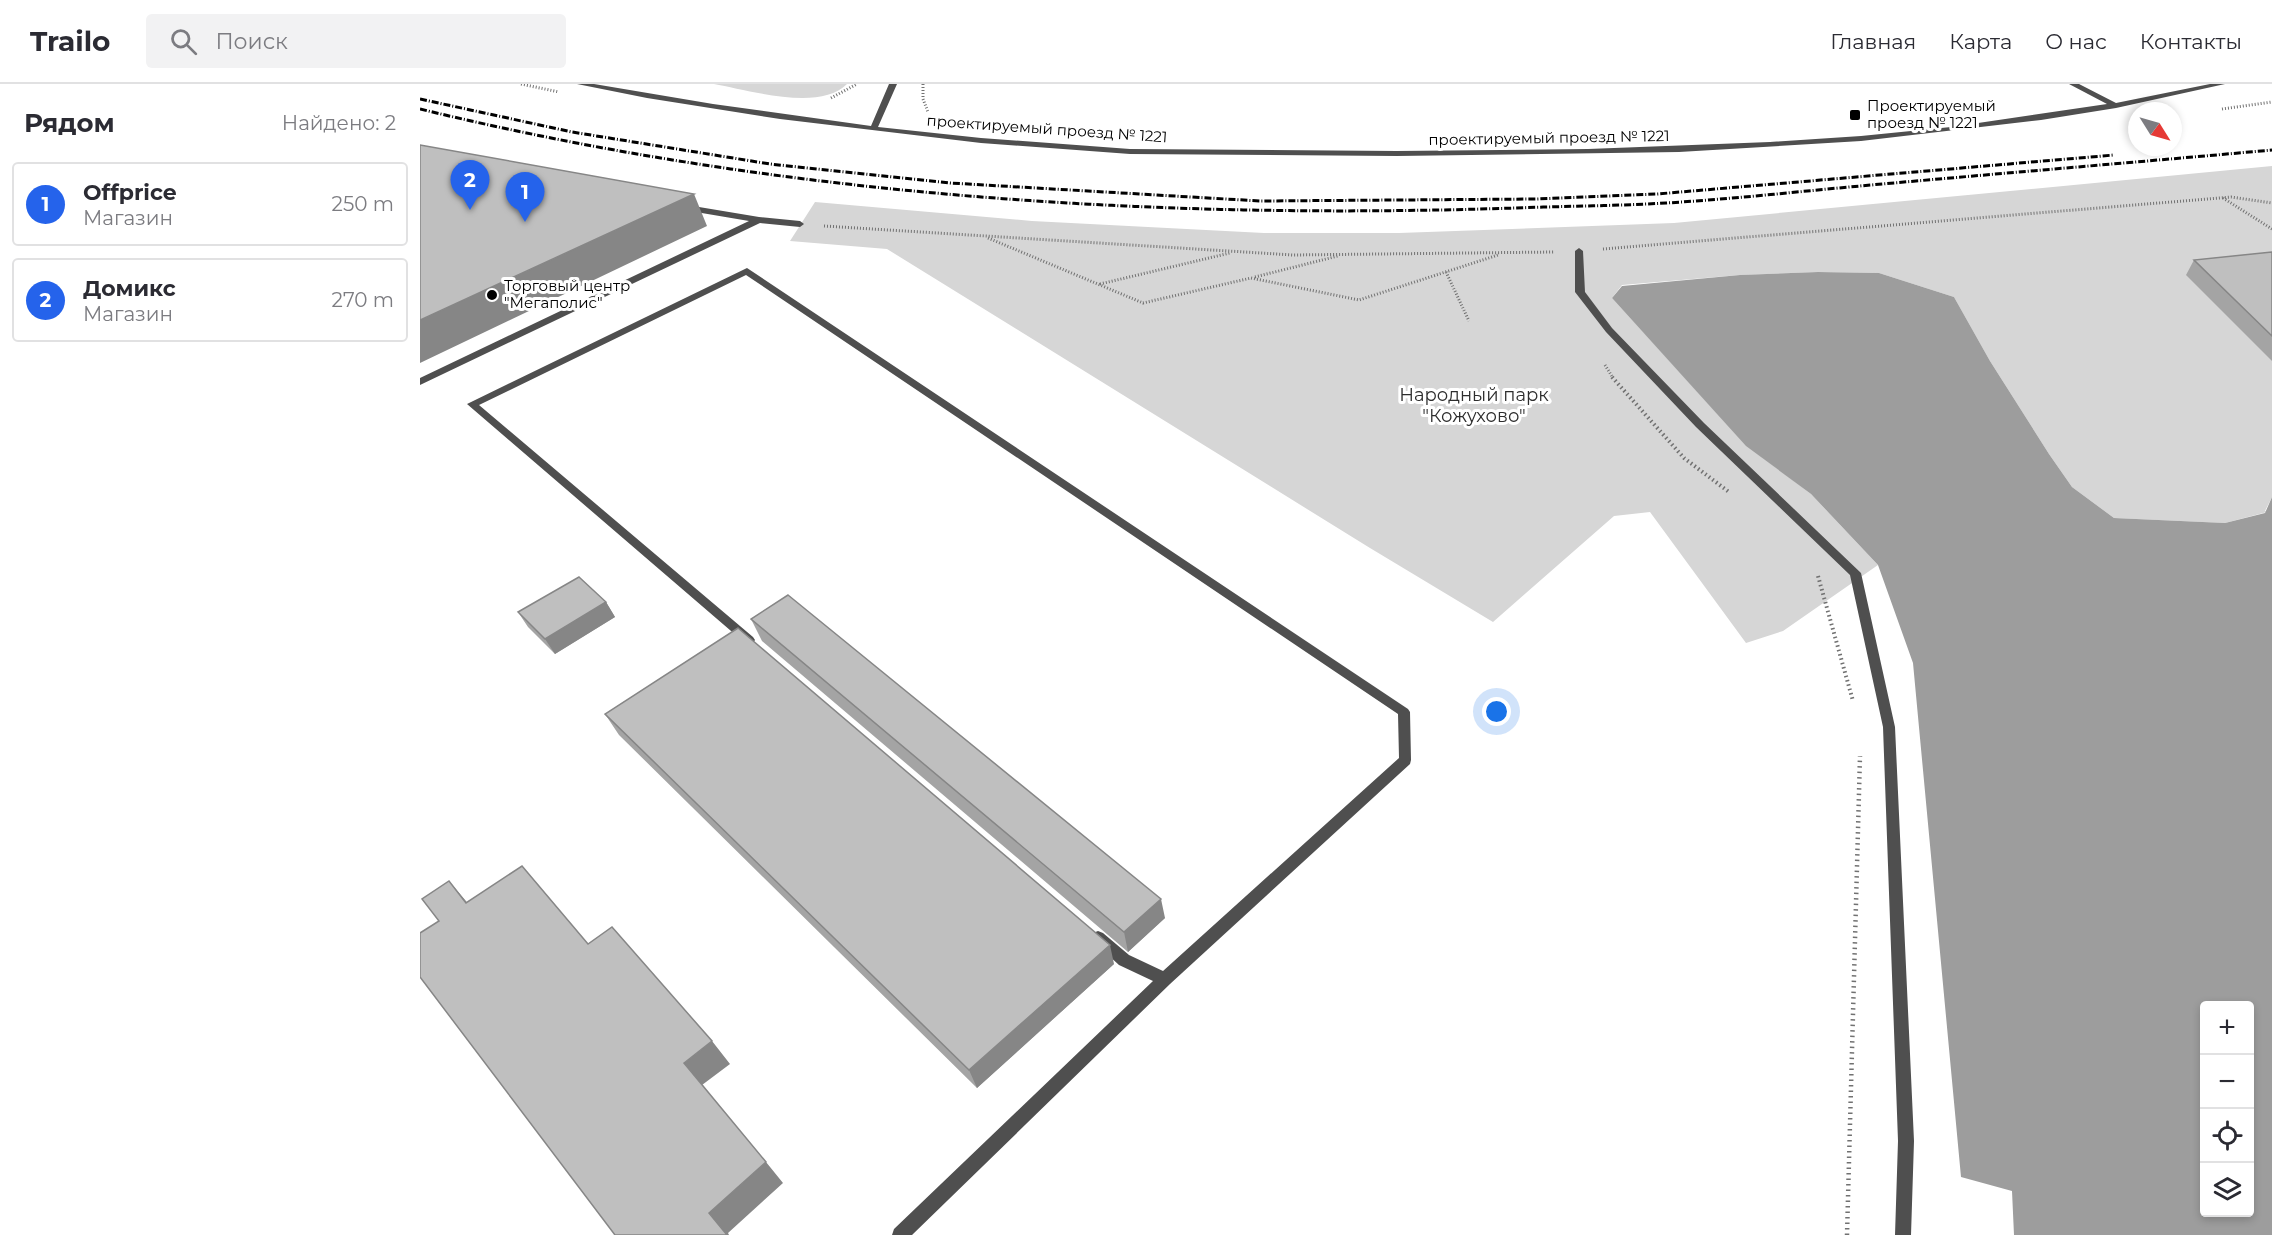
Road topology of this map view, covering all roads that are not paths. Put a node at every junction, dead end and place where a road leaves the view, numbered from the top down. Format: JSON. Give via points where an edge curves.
{"nodes":[{"id":1,"x":581,"y":84,"type":"edge"},
{"id":2,"x":893,"y":84,"type":"edge"},
{"id":3,"x":2073,"y":84,"type":"edge"},
{"id":4,"x":2221,"y":84,"type":"edge"},
{"id":5,"x":2116,"y":106,"type":"junction"},
{"id":6,"x":874,"y":128,"type":"junction"},
{"id":7,"x":677,"y":206,"type":"dead end"},
{"id":8,"x":759,"y":220,"type":"junction"},
{"id":9,"x":800,"y":224,"type":"road end"},
{"id":10,"x":1579,"y":251,"type":"road end"},
{"id":11,"x":420,"y":382,"type":"edge"},
{"id":12,"x":762,"y":651,"type":"edge"},
{"id":13,"x":1088,"y":929,"type":"edge"},
{"id":14,"x":1165,"y":979,"type":"junction"},
{"id":15,"x":900,"y":1235,"type":"edge"},
{"id":16,"x":1903,"y":1235,"type":"edge"}],
"edges":[{"from":1,"to":6,"type":"street","name":"проектируемый проезд № 1221","via":[[660,99]]},
{"from":2,"to":6,"type":"street"},
{"from":3,"to":5,"type":"street"},
{"from":4,"to":5,"type":"street","name":"проектируемый проезд № 1221"},
{"from":5,"to":6,"type":"street","name":"проектируемый проезд № 1221","via":[[1904,136],[1776,146],[1574,152],[1117,151]]},
{"from":7,"to":8,"type":"street"},
{"from":8,"to":9,"type":"street"},
{"from":8,"to":11,"type":"street"},
{"from":10,"to":16,"type":"street","via":[[1580,292],[1609,330],[1700,425],[1855,573],[1889,727],[1906,1141]]},
{"from":12,"to":14,"type":"street","via":[[472,404],[747,271],[1404,712],[1405,760]]},
{"from":13,"to":14,"type":"street","via":[[1124,960]]},
{"from":14,"to":15,"type":"street"}]}
